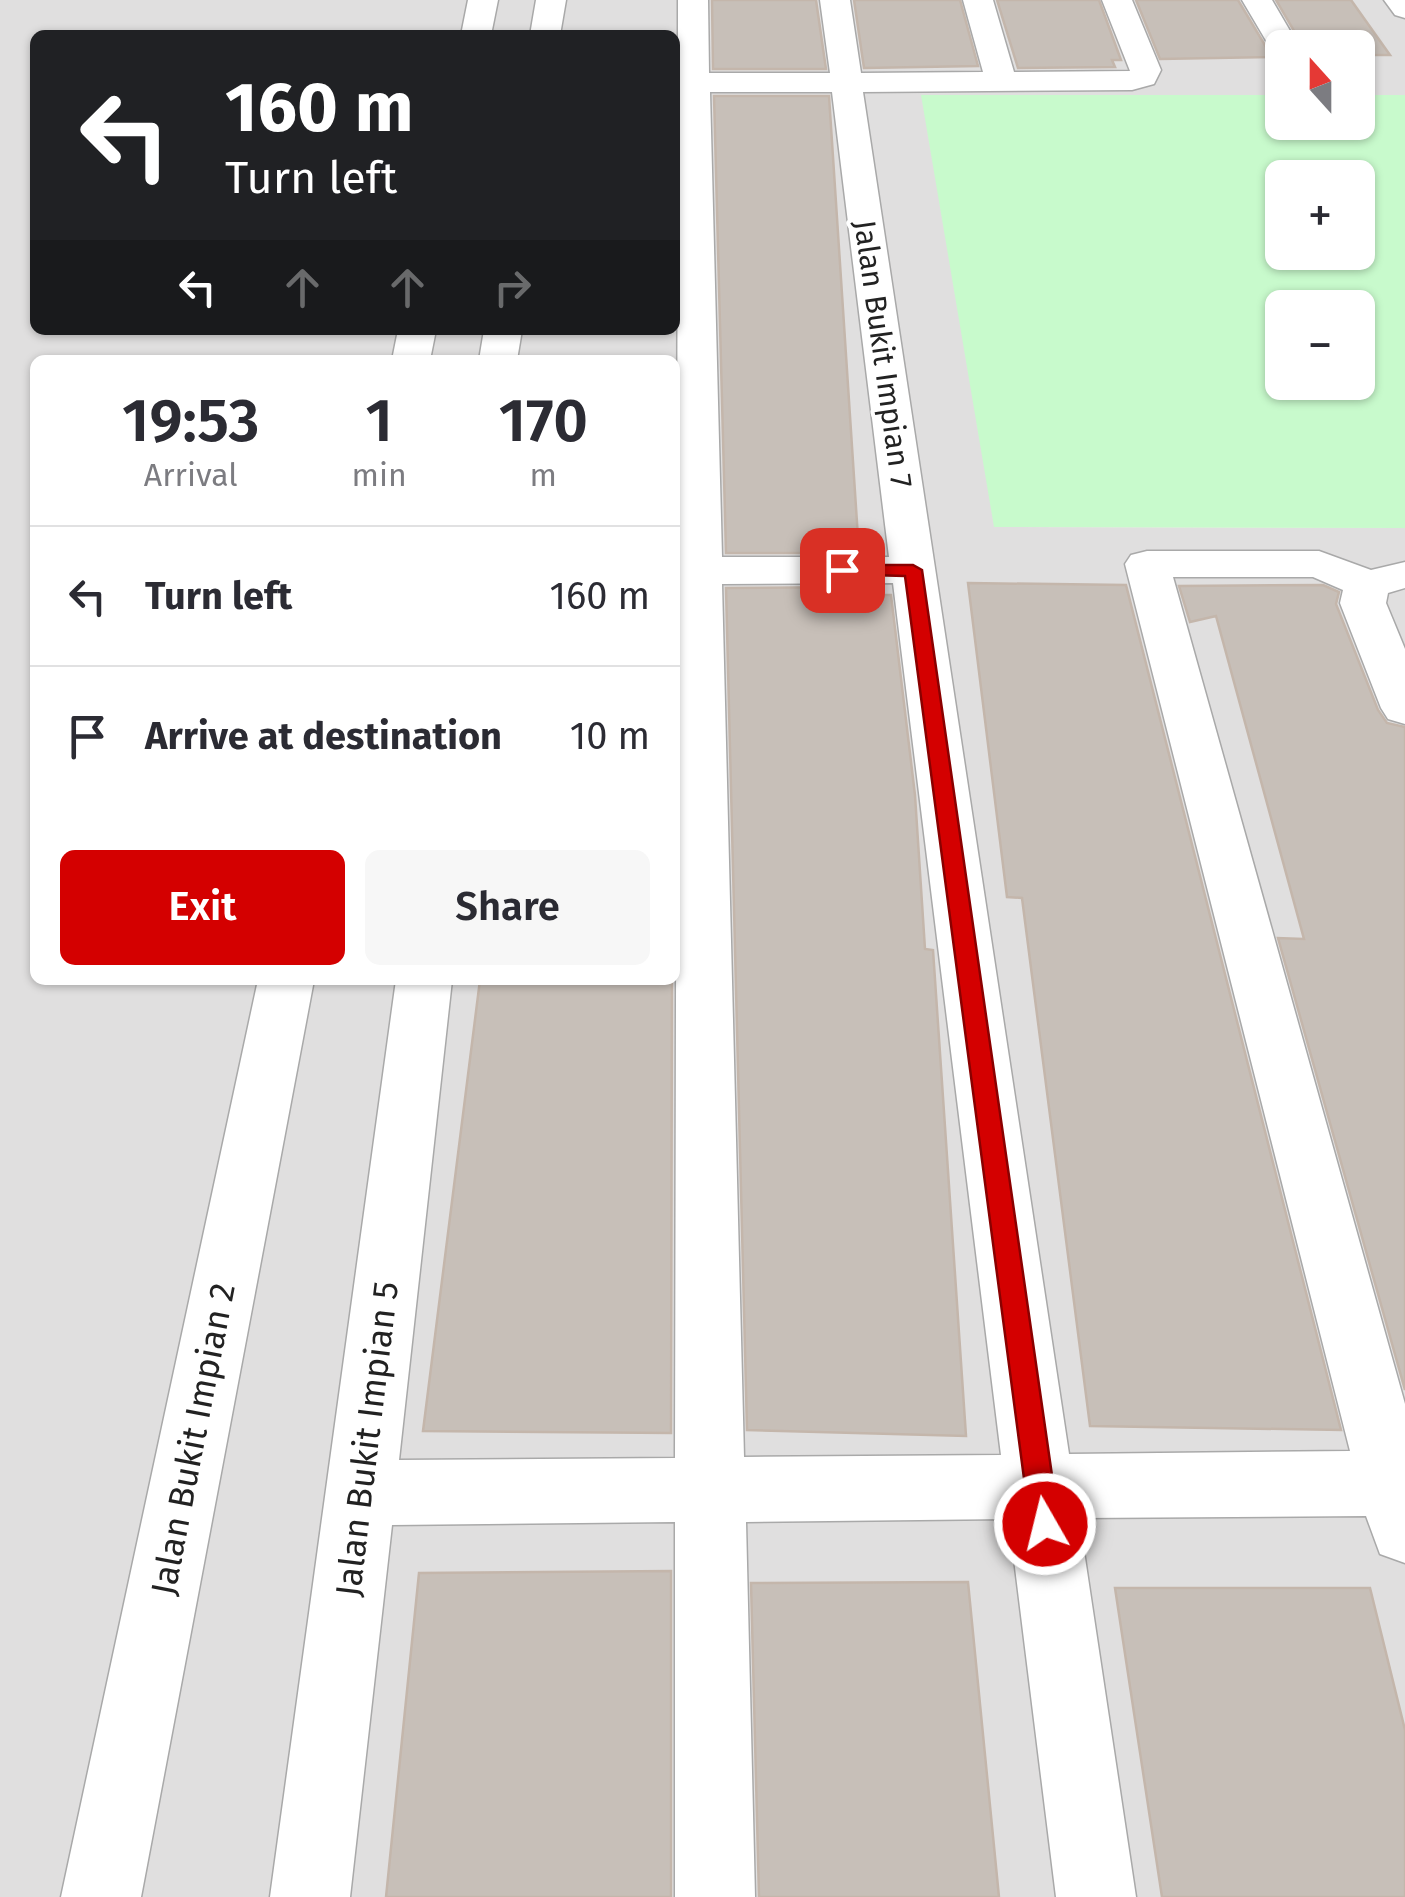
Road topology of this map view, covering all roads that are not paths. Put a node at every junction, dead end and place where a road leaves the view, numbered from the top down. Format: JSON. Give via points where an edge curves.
{"nodes":[{"id":1,"x":483,"y":0,"type":"edge"},
{"id":2,"x":550,"y":0,"type":"edge"},
{"id":3,"x":693,"y":0,"type":"edge"},
{"id":4,"x":834,"y":0,"type":"edge"},
{"id":5,"x":978,"y":0,"type":"edge"},
{"id":6,"x":1117,"y":0,"type":"edge"},
{"id":7,"x":1256,"y":0,"type":"edge"},
{"id":8,"x":1399,"y":0,"type":"edge"},
{"id":9,"x":1405,"y":9,"type":"edge"},
{"id":10,"x":477,"y":30,"type":"edge"},
{"id":11,"x":547,"y":30,"type":"edge"},
{"id":12,"x":1274,"y":30,"type":"edge"},
{"id":13,"x":846,"y":82,"type":"junction"},
{"id":14,"x":1002,"y":82,"type":"junction"},
{"id":15,"x":684,"y":83,"type":"edge"},
{"id":16,"x":913,"y":570,"type":"junction"},
{"id":17,"x":687,"y":571,"type":"edge"},
{"id":18,"x":1386,"y":580,"type":"edge"},
{"id":19,"x":1405,"y":708,"type":"edge"},
{"id":20,"x":285,"y":985,"type":"edge"},
{"id":21,"x":423,"y":985,"type":"edge"},
{"id":22,"x":1040,"y":1486,"type":"junction"},
{"id":23,"x":712,"y":1490,"type":"junction"},
{"id":24,"x":360,"y":1493,"type":"junction"},
{"id":25,"x":1401,"y":1499,"type":"edge"},
{"id":26,"x":101,"y":1897,"type":"edge"},
{"id":27,"x":310,"y":1897,"type":"edge"},
{"id":28,"x":715,"y":1897,"type":"edge"},
{"id":29,"x":1096,"y":1897,"type":"edge"}],
"edges":[{"from":1,"to":10,"type":"street"},
{"from":2,"to":11,"type":"street"},
{"from":3,"to":15,"type":"street"},
{"from":4,"to":13,"type":"street","name":"Jalan Bukit Impian 7"},
{"from":5,"to":14,"type":"street"},
{"from":6,"to":14,"type":"street","via":[[1146,70],[1143,77]]},
{"from":7,"to":12,"type":"street"},
{"from":8,"to":9,"type":"street"},
{"from":13,"to":14,"type":"street"},
{"from":13,"to":15,"type":"street"},
{"from":13,"to":16,"type":"street","name":"Jalan Bukit Impian 7"},
{"from":15,"to":17,"type":"street"},
{"from":16,"to":17,"type":"street"},
{"from":16,"to":22,"type":"street","name":"Jalan Bukit Impian 7"},
{"from":17,"to":23,"type":"street"},
{"from":18,"to":19,"type":"street","via":[[1363,603]]},
{"from":18,"to":25,"type":"street","via":[[1319,564],[1147,564]]},
{"from":20,"to":26,"type":"street","name":"Jalan Bukit Impian 2"},
{"from":21,"to":24,"type":"street","name":"Jalan Bukit Impian 5"},
{"from":22,"to":23,"type":"street"},
{"from":22,"to":25,"type":"street"},
{"from":22,"to":29,"type":"street","name":"Jalan Bukit Impian 7"},
{"from":23,"to":24,"type":"street"},
{"from":23,"to":28,"type":"street"},
{"from":24,"to":27,"type":"street","name":"Jalan Bukit Impian 5"}]}
